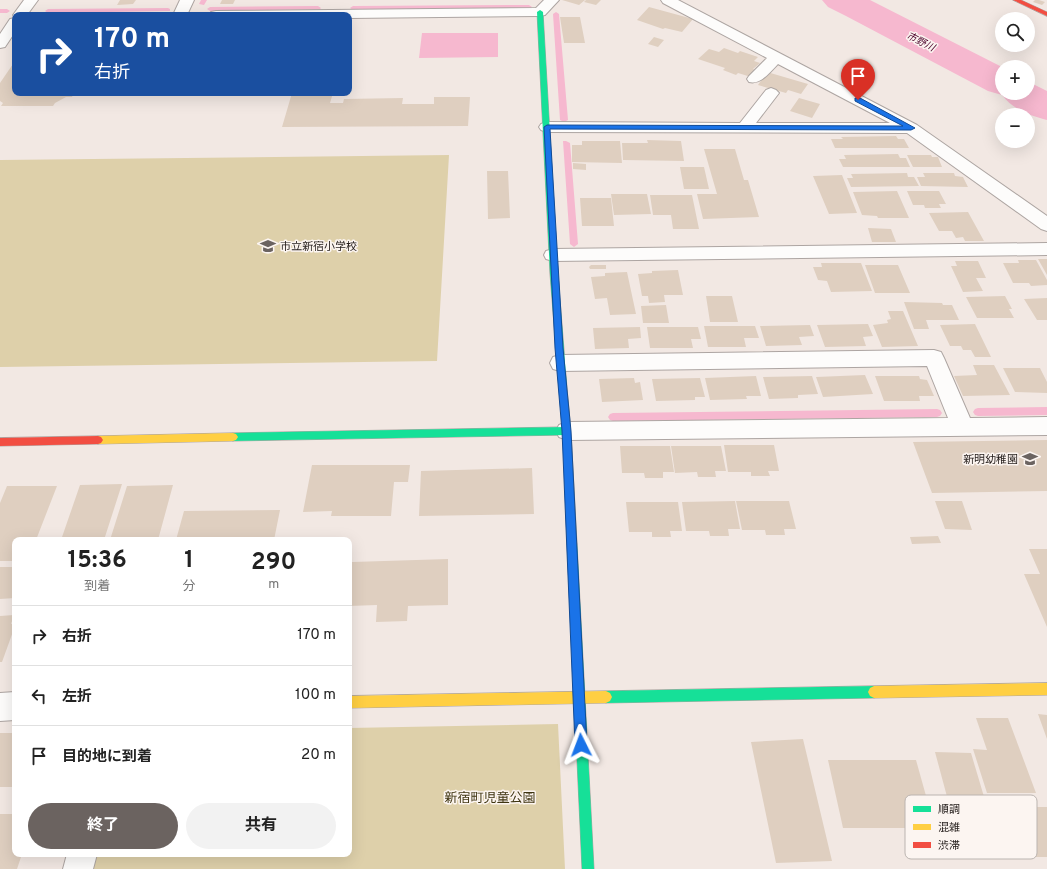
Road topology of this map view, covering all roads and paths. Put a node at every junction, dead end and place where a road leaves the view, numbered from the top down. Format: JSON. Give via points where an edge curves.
{"nodes":[{"id":1,"x":31,"y":0,"type":"edge"},
{"id":2,"x":187,"y":0,"type":"edge"},
{"id":3,"x":338,"y":0,"type":"edge"},
{"id":4,"x":552,"y":0,"type":"edge"},
{"id":5,"x":668,"y":0,"type":"edge"},
{"id":6,"x":1016,"y":0,"type":"edge"},
{"id":7,"x":22,"y":12,"type":"edge"},
{"id":8,"x":181,"y":12,"type":"edge"},
{"id":9,"x":332,"y":12,"type":"edge"},
{"id":10,"x":540,"y":12,"type":"junction"},
{"id":11,"x":352,"y":14,"type":"edge"},
{"id":12,"x":1047,"y":14,"type":"edge"},
{"id":13,"x":0,"y":17,"type":"edge"},
{"id":14,"x":12,"y":17,"type":"edge"},
{"id":15,"x":12,"y":26,"type":"edge"},
{"id":16,"x":0,"y":44,"type":"edge"},
{"id":17,"x":777,"y":57,"type":"junction"},
{"id":18,"x":754,"y":79,"type":"dead end"},
{"id":19,"x":771,"y":93,"type":"dead end"},
{"id":20,"x":547,"y":127,"type":"junction"},
{"id":21,"x":749,"y":128,"type":"junction"},
{"id":22,"x":911,"y":128,"type":"junction"},
{"id":23,"x":1047,"y":225,"type":"edge"},
{"id":24,"x":1047,"y":249,"type":"edge"},
{"id":25,"x":553,"y":255,"type":"junction"},
{"id":26,"x":560,"y":363,"type":"junction"},
{"id":27,"x":1047,"y":426,"type":"edge"},
{"id":28,"x":963,"y":427,"type":"junction"},
{"id":29,"x":567,"y":431,"type":"junction"},
{"id":30,"x":0,"y":442,"type":"edge"},
{"id":31,"x":1047,"y":689,"type":"edge"},
{"id":32,"x":579,"y":699,"type":"junction"},
{"id":33,"x":352,"y":702,"type":"edge"},
{"id":34,"x":12,"y":706,"type":"edge"},
{"id":35,"x":0,"y":707,"type":"edge"},
{"id":36,"x":81,"y":857,"type":"edge"},
{"id":37,"x":78,"y":869,"type":"edge"},
{"id":38,"x":588,"y":869,"type":"edge"}],
"edges":[{"from":1,"to":7,"type":"street"},
{"from":2,"to":8,"type":"street"},
{"from":3,"to":9,"type":"street"},
{"from":4,"to":10,"type":"street"},
{"from":5,"to":17,"type":"street"},
{"from":6,"to":12,"type":"street"},
{"from":10,"to":11,"type":"street"},
{"from":10,"to":20,"type":"street"},
{"from":13,"to":14,"type":"street"},
{"from":15,"to":16,"type":"street"},
{"from":17,"to":18,"type":"street"},
{"from":17,"to":22,"type":"street"},
{"from":19,"to":21,"type":"street","via":[[747,124]]},
{"from":20,"to":21,"type":"street"},
{"from":20,"to":25,"type":"street"},
{"from":21,"to":22,"type":"street"},
{"from":22,"to":23,"type":"street"},
{"from":24,"to":25,"type":"street"},
{"from":25,"to":26,"type":"street"},
{"from":26,"to":28,"type":"street","via":[[934,358]]},
{"from":26,"to":29,"type":"street"},
{"from":27,"to":28,"type":"street"},
{"from":28,"to":29,"type":"street"},
{"from":29,"to":30,"type":"street"},
{"from":29,"to":32,"type":"street"},
{"from":31,"to":32,"type":"street"},
{"from":32,"to":33,"type":"street"},
{"from":32,"to":38,"type":"street"},
{"from":34,"to":35,"type":"street"},
{"from":36,"to":37,"type":"street"}]}
